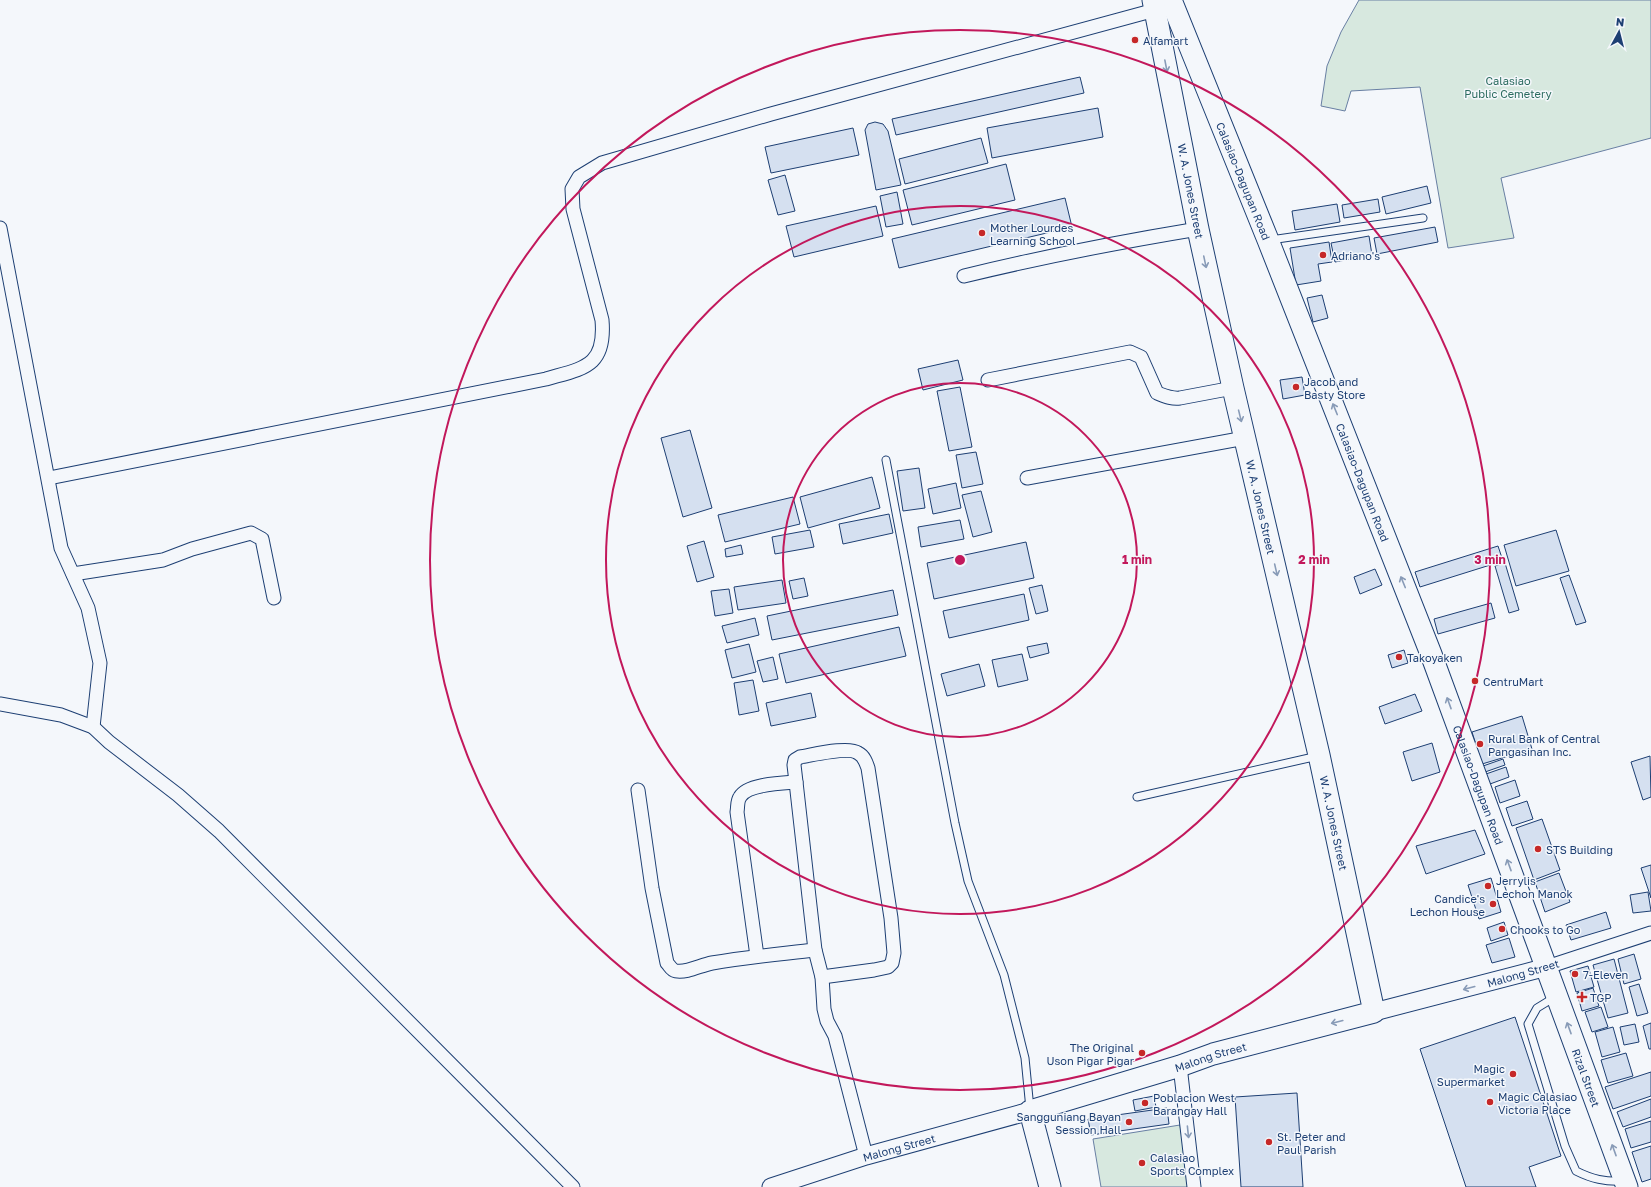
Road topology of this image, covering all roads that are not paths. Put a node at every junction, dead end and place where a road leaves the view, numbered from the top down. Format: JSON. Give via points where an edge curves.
{"nodes":[{"id":1,"x":1160,"y":3,"type":"edge"},
{"id":2,"x":1423,"y":218,"type":"dead end"},
{"id":3,"x":0,"y":228,"type":"edge"},
{"id":4,"x":1198,"y":229,"type":"junction"},
{"id":5,"x":1268,"y":240,"type":"junction"},
{"id":6,"x":964,"y":276,"type":"dead end"},
{"id":7,"x":988,"y":380,"type":"dead end"},
{"id":8,"x":1233,"y":388,"type":"junction"},
{"id":9,"x":1245,"y":438,"type":"junction"},
{"id":10,"x":886,"y":460,"type":"dead end"},
{"id":11,"x":49,"y":478,"type":"junction"},
{"id":12,"x":1027,"y":478,"type":"dead end"},
{"id":13,"x":73,"y":574,"type":"junction"},
{"id":14,"x":274,"y":598,"type":"dead end"},
{"id":15,"x":0,"y":704,"type":"edge"},
{"id":16,"x":93,"y":726,"type":"junction"},
{"id":17,"x":1319,"y":755,"type":"junction"},
{"id":18,"x":796,"y":782,"type":"junction"},
{"id":19,"x":638,"y":790,"type":"dead end"},
{"id":20,"x":1137,"y":797,"type":"dead end"},
{"id":21,"x":1651,"y":933,"type":"edge"},
{"id":22,"x":815,"y":950,"type":"junction"},
{"id":23,"x":757,"y":956,"type":"junction"},
{"id":24,"x":1547,"y":967,"type":"junction"},
{"id":25,"x":822,"y":977,"type":"junction"},
{"id":26,"x":1557,"y":996,"type":"junction"},
{"id":27,"x":1374,"y":1012,"type":"junction"},
{"id":28,"x":1180,"y":1066,"type":"junction"},
{"id":29,"x":1030,"y":1111,"type":"junction"},
{"id":30,"x":866,"y":1156,"type":"junction"},
{"id":31,"x":1626,"y":1184,"type":"edge"},
{"id":32,"x":573,"y":1187,"type":"edge"},
{"id":33,"x":772,"y":1187,"type":"edge"},
{"id":34,"x":1050,"y":1187,"type":"edge"},
{"id":35,"x":1194,"y":1187,"type":"edge"}],
"edges":[{"from":1,"to":4,"type":"main road","name":"W. A. Jones Street","one_way":true},
{"from":1,"to":5,"type":"main road","name":"Calasiao-Dagupan Road"},
{"from":1,"to":11,"type":"street","via":[[602,163],[579,177],[572,189],[573,209],[602,320],[603,334],[599,353],[582,368],[539,380]]},
{"from":2,"to":5,"type":"lane"},
{"from":3,"to":11,"type":"street"},
{"from":4,"to":6,"type":"street","via":[[1112,243]]},
{"from":4,"to":8,"type":"main road","name":"W. A. Jones Street","one_way":true},
{"from":24,"to":5,"type":"main road","name":"Calasiao-Dagupan Road","one_way":true,"via":[[1431,654]]},
{"from":7,"to":8,"type":"street","via":[[1130,352],[1141,357],[1157,393],[1165,396],[1180,398]]},
{"from":8,"to":9,"type":"main road","name":"W. A. Jones Street","one_way":true},
{"from":9,"to":12,"type":"street"},
{"from":9,"to":17,"type":"main road","name":"W. A. Jones Street","one_way":true},
{"from":10,"to":29,"type":"lane","via":[[955,823],[968,881],[1004,975],[1026,1058]]},
{"from":11,"to":13,"type":"street","via":[[61,548]]},
{"from":13,"to":14,"type":"street","via":[[163,560],[192,549],[251,533],[262,539]]},
{"from":13,"to":16,"type":"street","via":[[88,608],[100,663]]},
{"from":15,"to":16,"type":"street","via":[[61,715]]},
{"from":16,"to":32,"type":"street","via":[[109,742],[178,795],[219,831]]},
{"from":17,"to":20,"type":"lane"},
{"from":17,"to":27,"type":"main road","name":"W. A. Jones Street"},
{"from":18,"to":22,"type":"street"},
{"from":18,"to":23,"type":"street","via":[[753,788],[740,796],[738,802],[737,812]]},
{"from":18,"to":25,"type":"street","via":[[794,765],[795,760],[800,757],[849,750],[858,752],[865,758],[891,918],[894,953],[892,963],[888,967]]},
{"from":19,"to":23,"type":"street","via":[[652,888],[667,963],[675,971],[682,971],[710,963]]},
{"from":21,"to":24,"type":"street","name":"Malong Street"},
{"from":22,"to":23,"type":"street"},
{"from":22,"to":25,"type":"street"},
{"from":24,"to":26,"type":"main road","name":"Rizal Street"},
{"from":24,"to":27,"type":"street","name":"Malong Street","one_way":true},
{"from":25,"to":30,"type":"street","via":[[824,1009],[835,1036]]},
{"from":31,"to":26,"type":"main road","name":"Rizal Street","one_way":true},
{"from":26,"to":31,"type":"lane","via":[[1537,1008],[1528,1024],[1565,1146],[1576,1171],[1593,1179]]},
{"from":27,"to":28,"type":"main road","name":"Malong Street","one_way":true,"via":[[1213,1054]]},
{"from":28,"to":29,"type":"main road","name":"Malong Street"},
{"from":28,"to":35,"type":"street","one_way":true},
{"from":29,"to":30,"type":"street","name":"Malong Street"},
{"from":29,"to":34,"type":"main road"},
{"from":30,"to":33,"type":"street","name":"Malong Street"}]}
